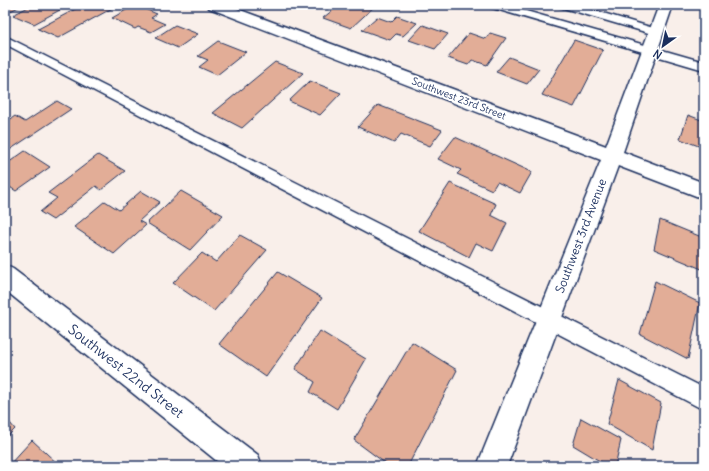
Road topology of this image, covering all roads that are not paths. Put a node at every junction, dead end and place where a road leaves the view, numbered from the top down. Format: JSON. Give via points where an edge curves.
{"nodes":[{"id":1,"x":214,"y":5,"type":"edge"},
{"id":2,"x":493,"y":5,"type":"edge"},
{"id":3,"x":564,"y":5,"type":"edge"},
{"id":4,"x":666,"y":5,"type":"edge"},
{"id":5,"x":656,"y":32,"type":"junction"},
{"id":6,"x":5,"y":39,"type":"edge"},
{"id":7,"x":650,"y":50,"type":"junction"},
{"id":8,"x":704,"y":66,"type":"edge"},
{"id":9,"x":612,"y":156,"type":"junction"},
{"id":10,"x":704,"y":191,"type":"edge"},
{"id":11,"x":5,"y":276,"type":"edge"},
{"id":12,"x":549,"y":319,"type":"junction"},
{"id":13,"x":704,"y":399,"type":"edge"},
{"id":14,"x":247,"y":466,"type":"edge"},
{"id":15,"x":492,"y":466,"type":"edge"}],
"edges":[{"from":1,"to":9,"type":"street","name":"Southwest 23rd Street"},
{"from":2,"to":7,"type":"lane"},
{"from":3,"to":5,"type":"lane"},
{"from":4,"to":5,"type":"street","name":"Southwest 3rd Avenue"},
{"from":5,"to":7,"type":"street","name":"Southwest 3rd Avenue"},
{"from":6,"to":12,"type":"lane"},
{"from":7,"to":8,"type":"lane"},
{"from":7,"to":9,"type":"street","name":"Southwest 3rd Avenue"},
{"from":9,"to":10,"type":"street","name":"Southwest 23rd Street"},
{"from":9,"to":12,"type":"street","name":"Southwest 3rd Avenue"},
{"from":11,"to":14,"type":"street","name":"Southwest 22nd Street"},
{"from":12,"to":13,"type":"lane"},
{"from":12,"to":15,"type":"street","name":"Southwest 3rd Avenue"}]}
